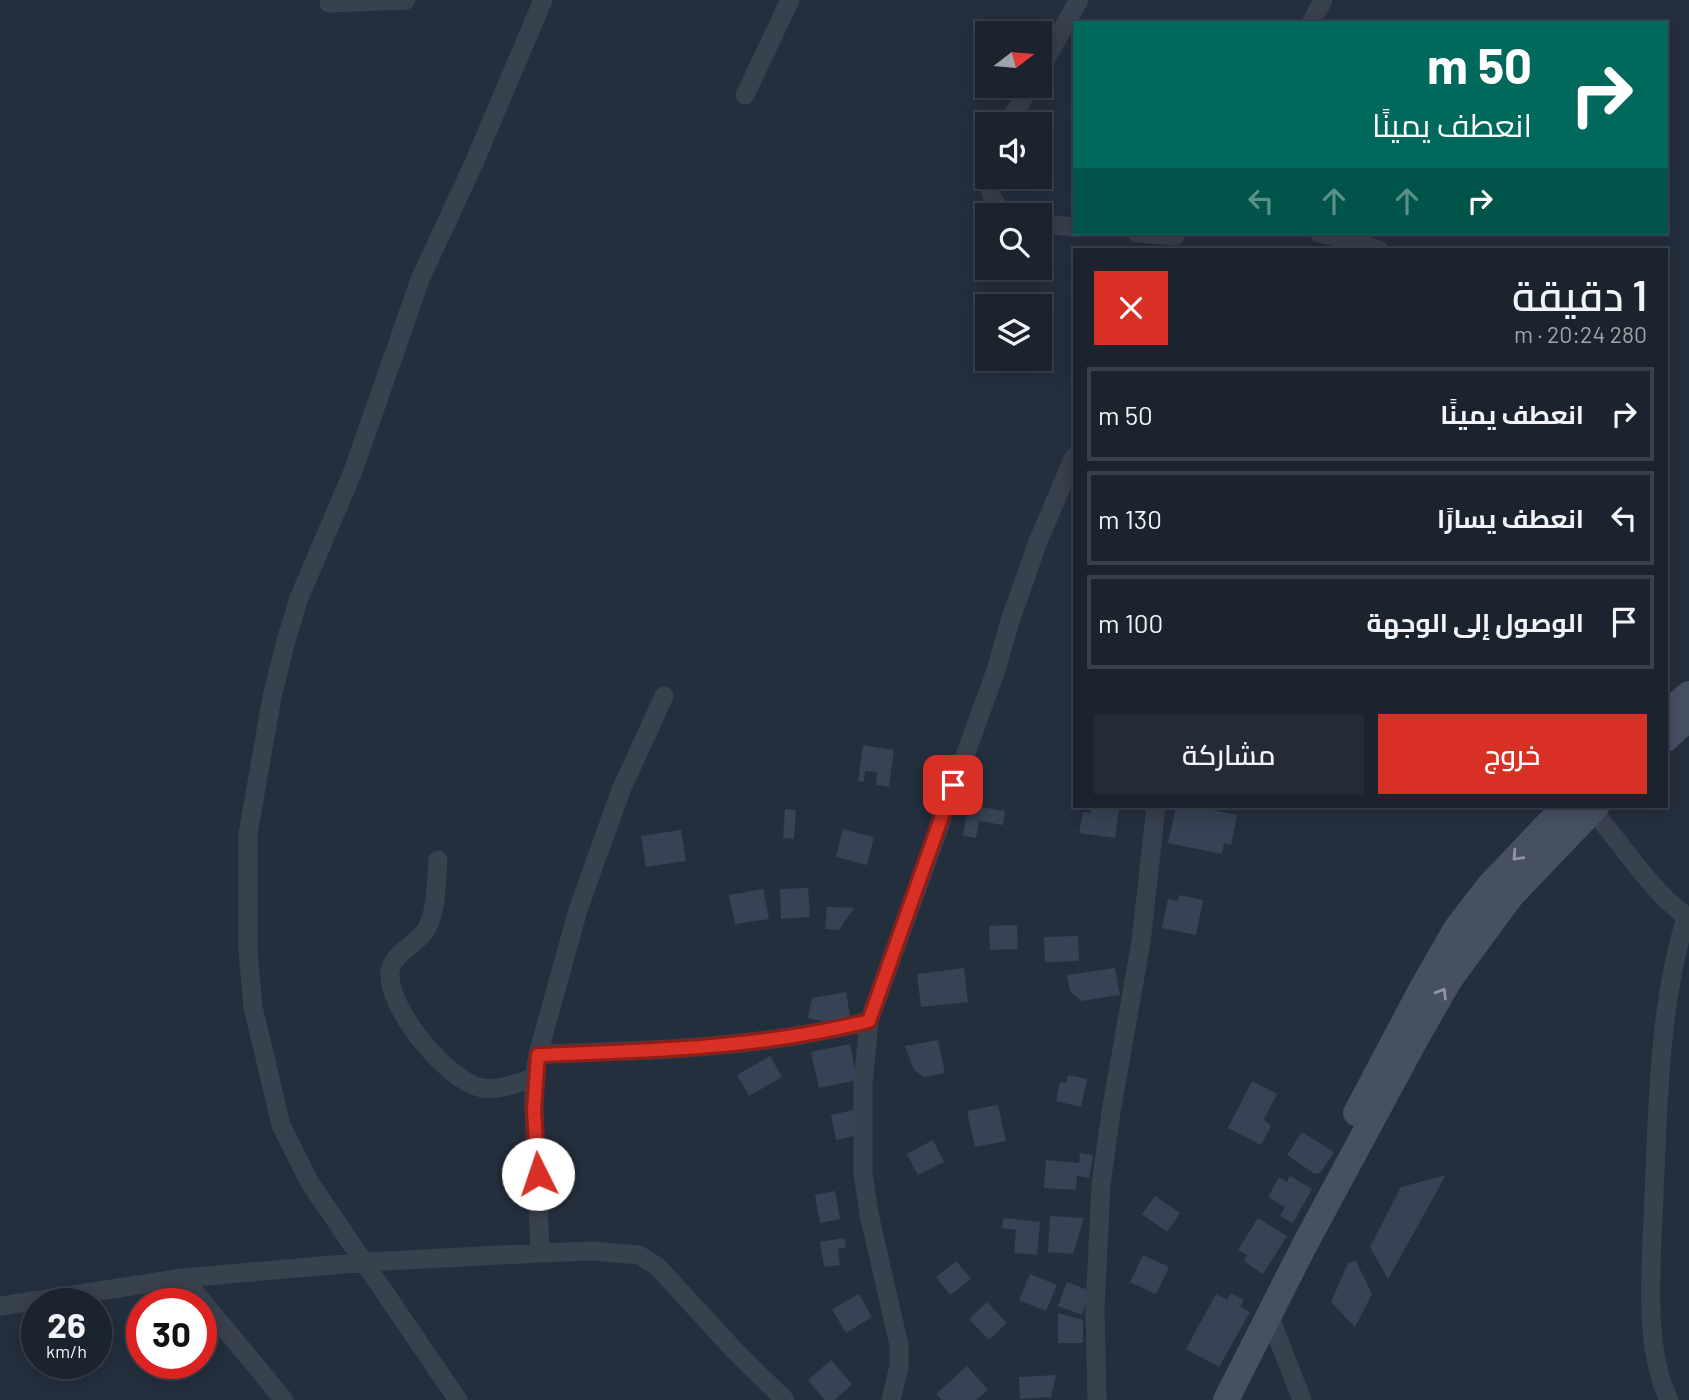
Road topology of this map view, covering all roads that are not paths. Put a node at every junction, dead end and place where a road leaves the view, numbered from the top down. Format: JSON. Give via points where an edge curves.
{"nodes":[{"id":1,"x":407,"y":0,"type":"edge"},
{"id":2,"x":543,"y":0,"type":"edge"},
{"id":3,"x":790,"y":0,"type":"edge"},
{"id":4,"x":1079,"y":0,"type":"edge"},
{"id":5,"x":1324,"y":0,"type":"edge"},
{"id":6,"x":329,"y":3,"type":"dead end"},
{"id":7,"x":1312,"y":21,"type":"edge"},
{"id":8,"x":1052,"y":48,"type":"edge"},
{"id":9,"x":745,"y":95,"type":"dead end"},
{"id":10,"x":1052,"y":225,"type":"edge"},
{"id":11,"x":1073,"y":227,"type":"edge"},
{"id":12,"x":1148,"y":235,"type":"edge"},
{"id":13,"x":1328,"y":235,"type":"edge"},
{"id":14,"x":1174,"y":240,"type":"edge"},
{"id":15,"x":1374,"y":248,"type":"edge"},
{"id":16,"x":1073,"y":459,"type":"edge"},
{"id":17,"x":1689,"y":694,"type":"edge"},
{"id":18,"x":664,"y":696,"type":"dead end"},
{"id":19,"x":1672,"y":713,"type":"edge"},
{"id":20,"x":1668,"y":730,"type":"edge"},
{"id":21,"x":1156,"y":808,"type":"edge"},
{"id":22,"x":1563,"y":808,"type":"edge"},
{"id":23,"x":1594,"y":808,"type":"edge"},
{"id":24,"x":438,"y":860,"type":"dead end"},
{"id":25,"x":1688,"y":917,"type":"edge"},
{"id":26,"x":869,"y":1021,"type":"junction"},
{"id":27,"x":538,"y":1055,"type":"junction"},
{"id":28,"x":534,"y":1078,"type":"junction"},
{"id":29,"x":540,"y":1253,"type":"junction"},
{"id":30,"x":367,"y":1262,"type":"junction"},
{"id":31,"x":183,"y":1278,"type":"junction"},
{"id":32,"x":0,"y":1306,"type":"edge"},
{"id":33,"x":1268,"y":1313,"type":"junction"},
{"id":34,"x":284,"y":1400,"type":"edge"},
{"id":35,"x":458,"y":1400,"type":"edge"},
{"id":36,"x":785,"y":1400,"type":"edge"},
{"id":37,"x":891,"y":1400,"type":"edge"},
{"id":38,"x":1097,"y":1400,"type":"edge"},
{"id":39,"x":1209,"y":1400,"type":"edge"},
{"id":40,"x":1226,"y":1400,"type":"edge"},
{"id":41,"x":1302,"y":1400,"type":"edge"},
{"id":42,"x":1669,"y":1400,"type":"edge"}],
"edges":[{"from":1,"to":6,"type":"street"},
{"from":2,"to":30,"type":"street","via":[[421,276],[352,474],[299,598],[272,697],[248,834],[253,1007],[274,1100],[286,1137],[310,1183]]},
{"from":3,"to":9,"type":"street"},
{"from":4,"to":8,"type":"street"},
{"from":5,"to":7,"type":"street"},
{"from":10,"to":11,"type":"street"},
{"from":12,"to":14,"type":"street"},
{"from":13,"to":15,"type":"street"},
{"from":16,"to":26,"type":"street","via":[[1039,539]]},
{"from":17,"to":19,"type":"main road"},
{"from":18,"to":27,"type":"street","via":[[621,790],[578,910]]},
{"from":19,"to":20,"type":"main road"},
{"from":21,"to":38,"type":"street","via":[[1141,942],[1101,1184],[1095,1308]]},
{"from":22,"to":39,"type":"main road","one_way":true,"via":[[1489,886],[1443,950]]},
{"from":23,"to":25,"type":"street","via":[[1641,870]]},
{"from":33,"to":23,"type":"main road","one_way":true,"via":[[1450,979],[1511,896]]},
{"from":24,"to":28,"type":"street","via":[[428,927],[390,973],[395,997],[430,1051],[465,1081],[483,1088]]},
{"from":25,"to":42,"type":"street","via":[[1670,980],[1665,1021],[1652,1244],[1655,1359]]},
{"from":26,"to":27,"type":"street","via":[[781,1039],[653,1051]]},
{"from":26,"to":37,"type":"street","via":[[863,1173],[899,1345]]},
{"from":27,"to":28,"type":"street"},
{"from":28,"to":29,"type":"street"},
{"from":29,"to":30,"type":"street"},
{"from":29,"to":36,"type":"street","via":[[592,1251],[647,1259]]},
{"from":30,"to":31,"type":"street"},
{"from":30,"to":35,"type":"street"},
{"from":31,"to":32,"type":"street"},
{"from":31,"to":34,"type":"street"},
{"from":33,"to":40,"type":"main road"},
{"from":33,"to":41,"type":"street"}]}
